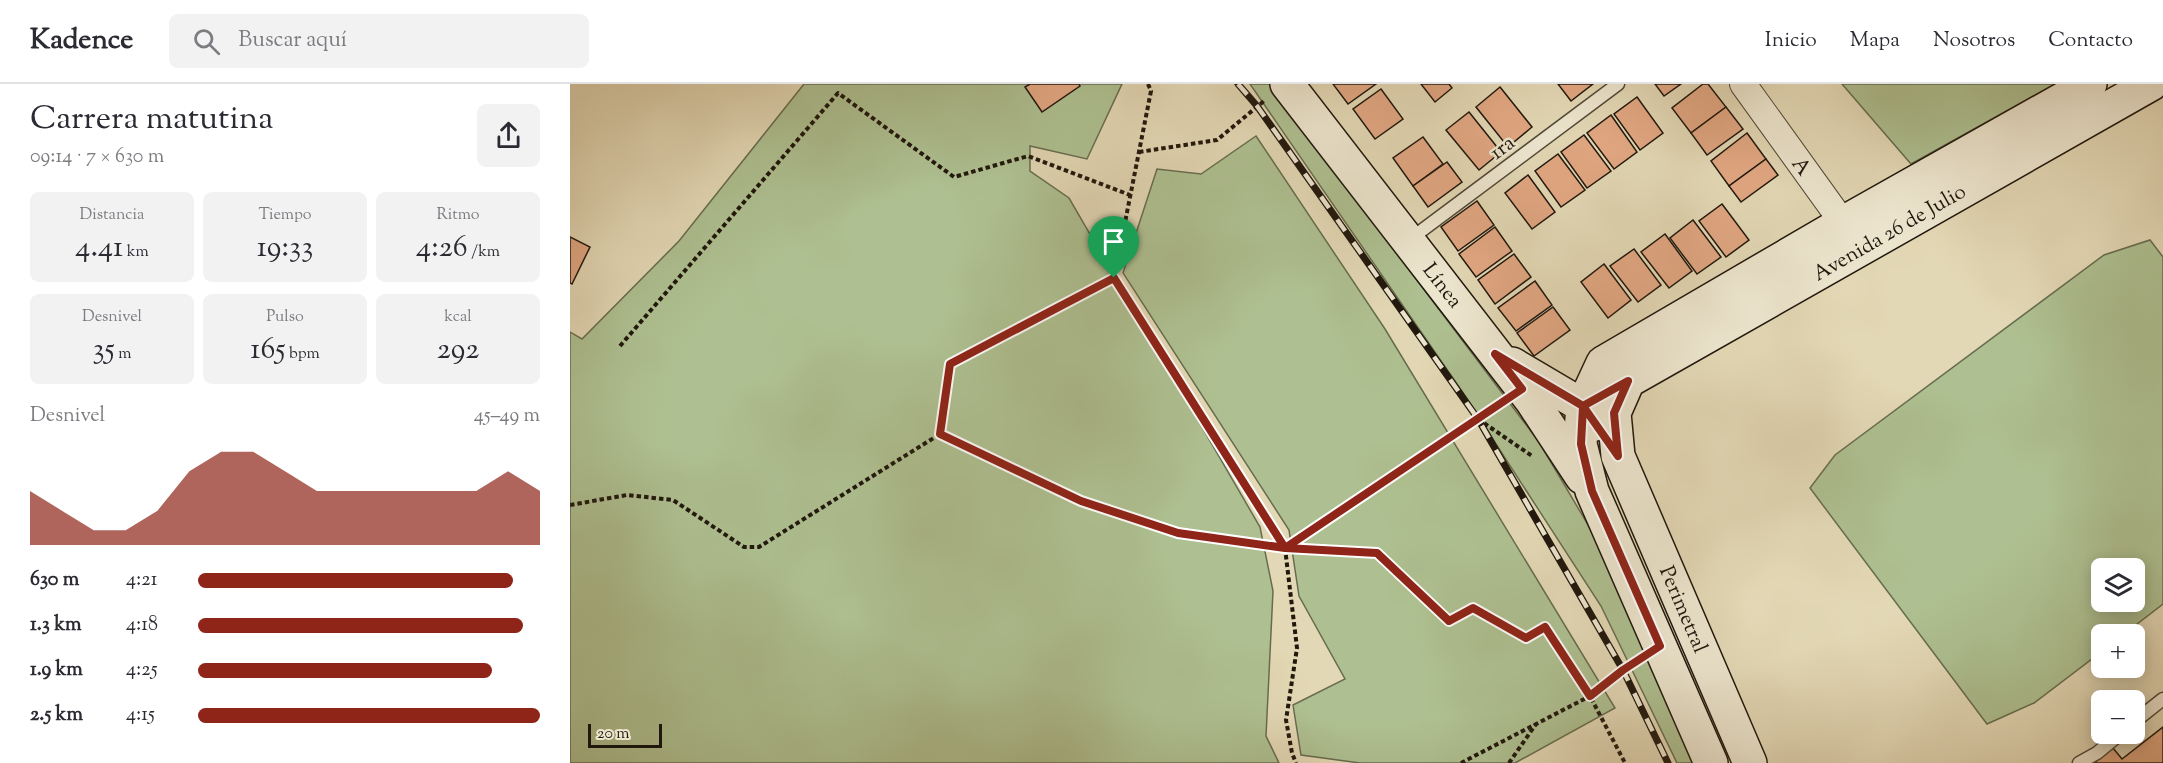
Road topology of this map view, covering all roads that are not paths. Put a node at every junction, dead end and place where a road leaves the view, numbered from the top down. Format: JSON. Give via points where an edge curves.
{"nodes":[{"id":1,"x":1618,"y":84,"type":"edge"},
{"id":2,"x":1743,"y":84,"type":"edge"},
{"id":3,"x":2090,"y":84,"type":"edge"},
{"id":4,"x":2151,"y":84,"type":"edge"},
{"id":5,"x":1279,"y":90,"type":"edge"},
{"id":6,"x":1852,"y":236,"type":"junction"},
{"id":7,"x":1408,"y":241,"type":"junction"},
{"id":8,"x":1616,"y":372,"type":"junction"},
{"id":9,"x":1549,"y":396,"type":"junction"},
{"id":10,"x":1618,"y":456,"type":"junction"},
{"id":11,"x":1592,"y":491,"type":"junction"},
{"id":12,"x":2163,"y":699,"type":"edge"},
{"id":13,"x":2145,"y":713,"type":"edge"},
{"id":14,"x":2108,"y":744,"type":"edge"},
{"id":15,"x":1711,"y":763,"type":"edge"},
{"id":16,"x":1750,"y":763,"type":"edge"},
{"id":17,"x":2079,"y":763,"type":"edge"}],
"edges":[{"from":1,"to":7,"type":"lane","name":"1ra"},
{"from":2,"to":6,"type":"street","name":"A"},
{"from":3,"to":6,"type":"main road","name":"Avenida 26 de Julio"},
{"from":4,"to":6,"type":"main road","name":"Avenida 26 de Julio"},
{"from":5,"to":7,"type":"main road","name":"Línea"},
{"from":6,"to":8,"type":"main road","name":"Avenida 26 de Julio"},
{"from":7,"to":9,"type":"main road","name":"Línea","via":[[1495,354],[1530,376]]},
{"from":8,"to":9,"type":"main road"},
{"from":8,"to":10,"type":"main road","name":"Perimetral"},
{"from":9,"to":10,"type":"main road","name":"Perimetral"},
{"from":9,"to":11,"type":"main road"},
{"from":9,"to":11,"type":"main road","name":"Perimetral","via":[[1581,444]]},
{"from":10,"to":16,"type":"main road","name":"Perimetral"},
{"from":11,"to":15,"type":"main road","name":"Perimetral"},
{"from":12,"to":13,"type":"lane"},
{"from":14,"to":17,"type":"lane"}]}
